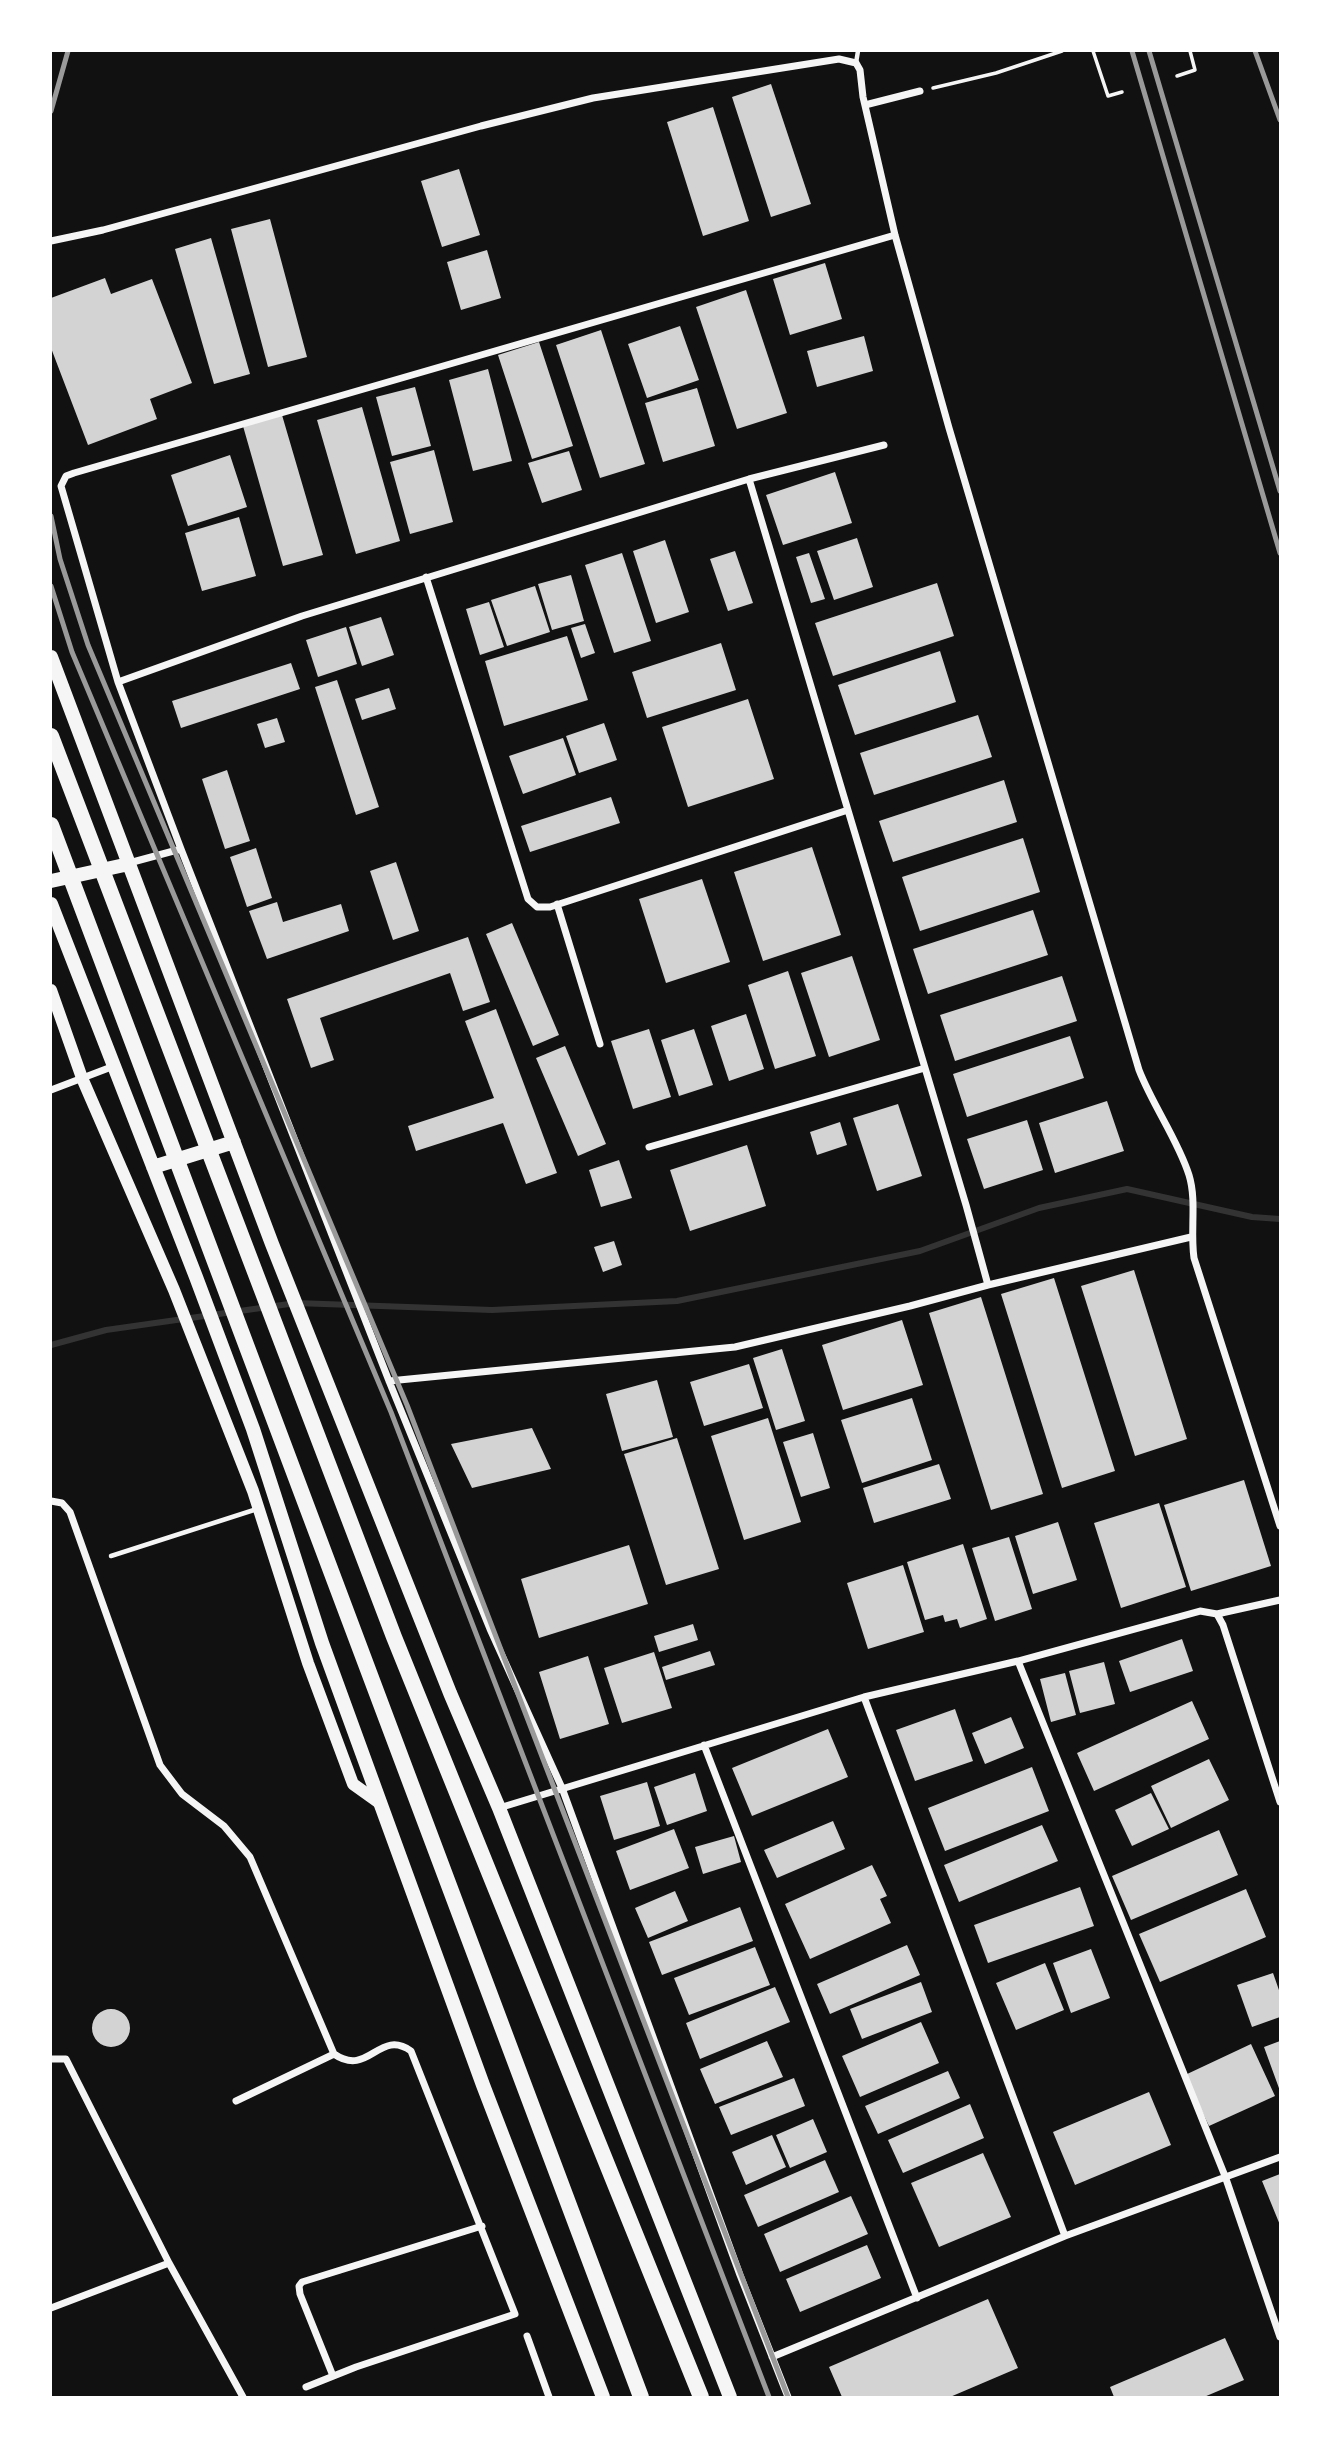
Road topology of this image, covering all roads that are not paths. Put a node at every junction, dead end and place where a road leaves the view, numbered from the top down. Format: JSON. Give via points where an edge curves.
{"nodes":[{"id":1,"x":858,"y":51,"type":"edge"},
{"id":2,"x":856,"y":63,"type":"junction"},
{"id":3,"x":920,"y":91,"type":"road end"},
{"id":4,"x":865,"y":105,"type":"junction"},
{"id":5,"x":895,"y":235,"type":"junction"},
{"id":6,"x":51,"y":241,"type":"edge"},
{"id":7,"x":884,"y":445,"type":"dead end"},
{"id":8,"x":749,"y":479,"type":"junction"},
{"id":9,"x":51,"y":485,"type":"edge"},
{"id":10,"x":61,"y":486,"type":"junction"},
{"id":11,"x":426,"y":578,"type":"junction"},
{"id":12,"x":51,"y":657,"type":"edge"},
{"id":13,"x":118,"y":682,"type":"junction"},
{"id":14,"x":51,"y":736,"type":"edge"},
{"id":15,"x":848,"y":810,"type":"junction"},
{"id":16,"x":51,"y":825,"type":"edge"},
{"id":17,"x":181,"y":849,"type":"junction"},
{"id":18,"x":129,"y":864,"type":"junction"},
{"id":19,"x":51,"y":881,"type":"edge"},
{"id":20,"x":51,"y":904,"type":"edge"},
{"id":21,"x":557,"y":904,"type":"junction"},
{"id":22,"x":51,"y":990,"type":"edge"},
{"id":23,"x":600,"y":1044,"type":"dead end"},
{"id":24,"x":115,"y":1066,"type":"junction"},
{"id":25,"x":925,"y":1068,"type":"junction"},
{"id":26,"x":82,"y":1078,"type":"junction"},
{"id":27,"x":51,"y":1090,"type":"edge"},
{"id":28,"x":234,"y":1142,"type":"junction"},
{"id":29,"x":649,"y":1147,"type":"dead end"},
{"id":30,"x":153,"y":1167,"type":"junction"},
{"id":31,"x":1191,"y":1237,"type":"junction"},
{"id":32,"x":988,"y":1285,"type":"junction"},
{"id":33,"x":389,"y":1381,"type":"junction"},
{"id":34,"x":51,"y":1501,"type":"edge"},
{"id":35,"x":258,"y":1508,"type":"junction"},
{"id":36,"x":1280,"y":1526,"type":"edge"},
{"id":37,"x":111,"y":1556,"type":"dead end"},
{"id":38,"x":1280,"y":1600,"type":"edge"},
{"id":39,"x":1217,"y":1614,"type":"junction"},
{"id":40,"x":1018,"y":1661,"type":"junction"},
{"id":41,"x":864,"y":1697,"type":"junction"},
{"id":42,"x":705,"y":1745,"type":"junction"},
{"id":43,"x":562,"y":1788,"type":"junction"},
{"id":44,"x":1280,"y":1802,"type":"edge"},
{"id":45,"x":381,"y":1804,"type":"junction"},
{"id":46,"x":499,"y":1808,"type":"junction"},
{"id":47,"x":334,"y":2054,"type":"junction"},
{"id":48,"x":51,"y":2059,"type":"edge"},
{"id":49,"x":236,"y":2101,"type":"dead end"},
{"id":50,"x":1280,"y":2157,"type":"edge"},
{"id":51,"x":1225,"y":2176,"type":"junction"},
{"id":52,"x":482,"y":2226,"type":"junction"},
{"id":53,"x":1065,"y":2235,"type":"junction"},
{"id":54,"x":169,"y":2263,"type":"junction"},
{"id":55,"x":917,"y":2298,"type":"junction"},
{"id":56,"x":51,"y":2308,"type":"edge"},
{"id":57,"x":527,"y":2336,"type":"dead end"},
{"id":58,"x":1280,"y":2337,"type":"edge"},
{"id":59,"x":772,"y":2357,"type":"junction"},
{"id":60,"x":332,"y":2376,"type":"junction"},
{"id":61,"x":306,"y":2387,"type":"dead end"},
{"id":62,"x":698,"y":2391,"type":"edge"},
{"id":63,"x":243,"y":2397,"type":"edge"},
{"id":64,"x":549,"y":2397,"type":"edge"},
{"id":65,"x":604,"y":2397,"type":"edge"},
{"id":66,"x":641,"y":2397,"type":"edge"},
{"id":67,"x":730,"y":2397,"type":"edge"},
{"id":68,"x":788,"y":2397,"type":"edge"}],
"edges":[{"from":1,"to":2,"type":"lane"},
{"from":2,"to":4,"type":"street"},
{"from":2,"to":6,"type":"street","via":[[839,59],[593,98]]},
{"from":3,"to":4,"type":"street"},
{"from":4,"to":5,"type":"street"},
{"from":5,"to":10,"type":"street","via":[[74,473],[66,476]]},
{"from":5,"to":31,"type":"street","via":[[1139,1070],[1185,1165],[1192,1194]]},
{"from":7,"to":8,"type":"street"},
{"from":8,"to":11,"type":"street"},
{"from":8,"to":15,"type":"street"},
{"from":9,"to":10,"type":"street"},
{"from":10,"to":13,"type":"street"},
{"from":11,"to":13,"type":"street","via":[[271,625]]},
{"from":11,"to":21,"type":"street","via":[[528,899],[537,907]]},
{"from":12,"to":18,"type":"main road"},
{"from":13,"to":17,"type":"street"},
{"from":14,"to":62,"type":"highway","via":[[389,1624]]},
{"from":15,"to":21,"type":"street"},
{"from":15,"to":25,"type":"street"},
{"from":16,"to":66,"type":"highway"},
{"from":17,"to":18,"type":"street"},
{"from":17,"to":33,"type":"street"},
{"from":18,"to":19,"type":"main road"},
{"from":18,"to":28,"type":"main road"},
{"from":20,"to":24,"type":"main road"},
{"from":21,"to":23,"type":"street"},
{"from":22,"to":26,"type":"street"},
{"from":24,"to":26,"type":"street"},
{"from":24,"to":30,"type":"main road"},
{"from":25,"to":29,"type":"street"},
{"from":25,"to":32,"type":"street"},
{"from":26,"to":27,"type":"street"},
{"from":26,"to":35,"type":"street","via":[[174,1290]]},
{"from":28,"to":30,"type":"main road"},
{"from":28,"to":46,"type":"main road"},
{"from":30,"to":45,"type":"main road","via":[[253,1429],[322,1643]]},
{"from":31,"to":32,"type":"street"},
{"from":31,"to":36,"type":"street"},
{"from":32,"to":33,"type":"street","via":[[735,1347]]},
{"from":33,"to":43,"type":"street","via":[[490,1629]]},
{"from":34,"to":47,"type":"street","via":[[62,1503],[73,1520],[160,1765],[182,1794],[224,1826],[250,1857]]},
{"from":35,"to":37,"type":"lane"},
{"from":35,"to":45,"type":"street","via":[[353,1784]]},
{"from":38,"to":39,"type":"street"},
{"from":39,"to":40,"type":"street","via":[[1200,1611]]},
{"from":39,"to":44,"type":"street"},
{"from":40,"to":41,"type":"street"},
{"from":40,"to":51,"type":"street"},
{"from":41,"to":42,"type":"street"},
{"from":41,"to":53,"type":"street"},
{"from":42,"to":43,"type":"street"},
{"from":42,"to":55,"type":"street"},
{"from":43,"to":46,"type":"street"},
{"from":43,"to":59,"type":"street"},
{"from":45,"to":65,"type":"main road"},
{"from":46,"to":67,"type":"main road"},
{"from":47,"to":49,"type":"street"},
{"from":47,"to":52,"type":"street","via":[[349,2062],[394,2044],[411,2051]]},
{"from":48,"to":54,"type":"street","via":[[66,2059]]},
{"from":50,"to":51,"type":"street"},
{"from":51,"to":53,"type":"street"},
{"from":51,"to":58,"type":"street"},
{"from":52,"to":60,"type":"street","via":[[515,2314]]},
{"from":52,"to":60,"type":"street","via":[[299,2286]]},
{"from":53,"to":55,"type":"street"},
{"from":54,"to":56,"type":"street"},
{"from":54,"to":63,"type":"street"},
{"from":55,"to":59,"type":"street"},
{"from":57,"to":64,"type":"street"},
{"from":59,"to":68,"type":"street"},
{"from":60,"to":61,"type":"street"}]}
